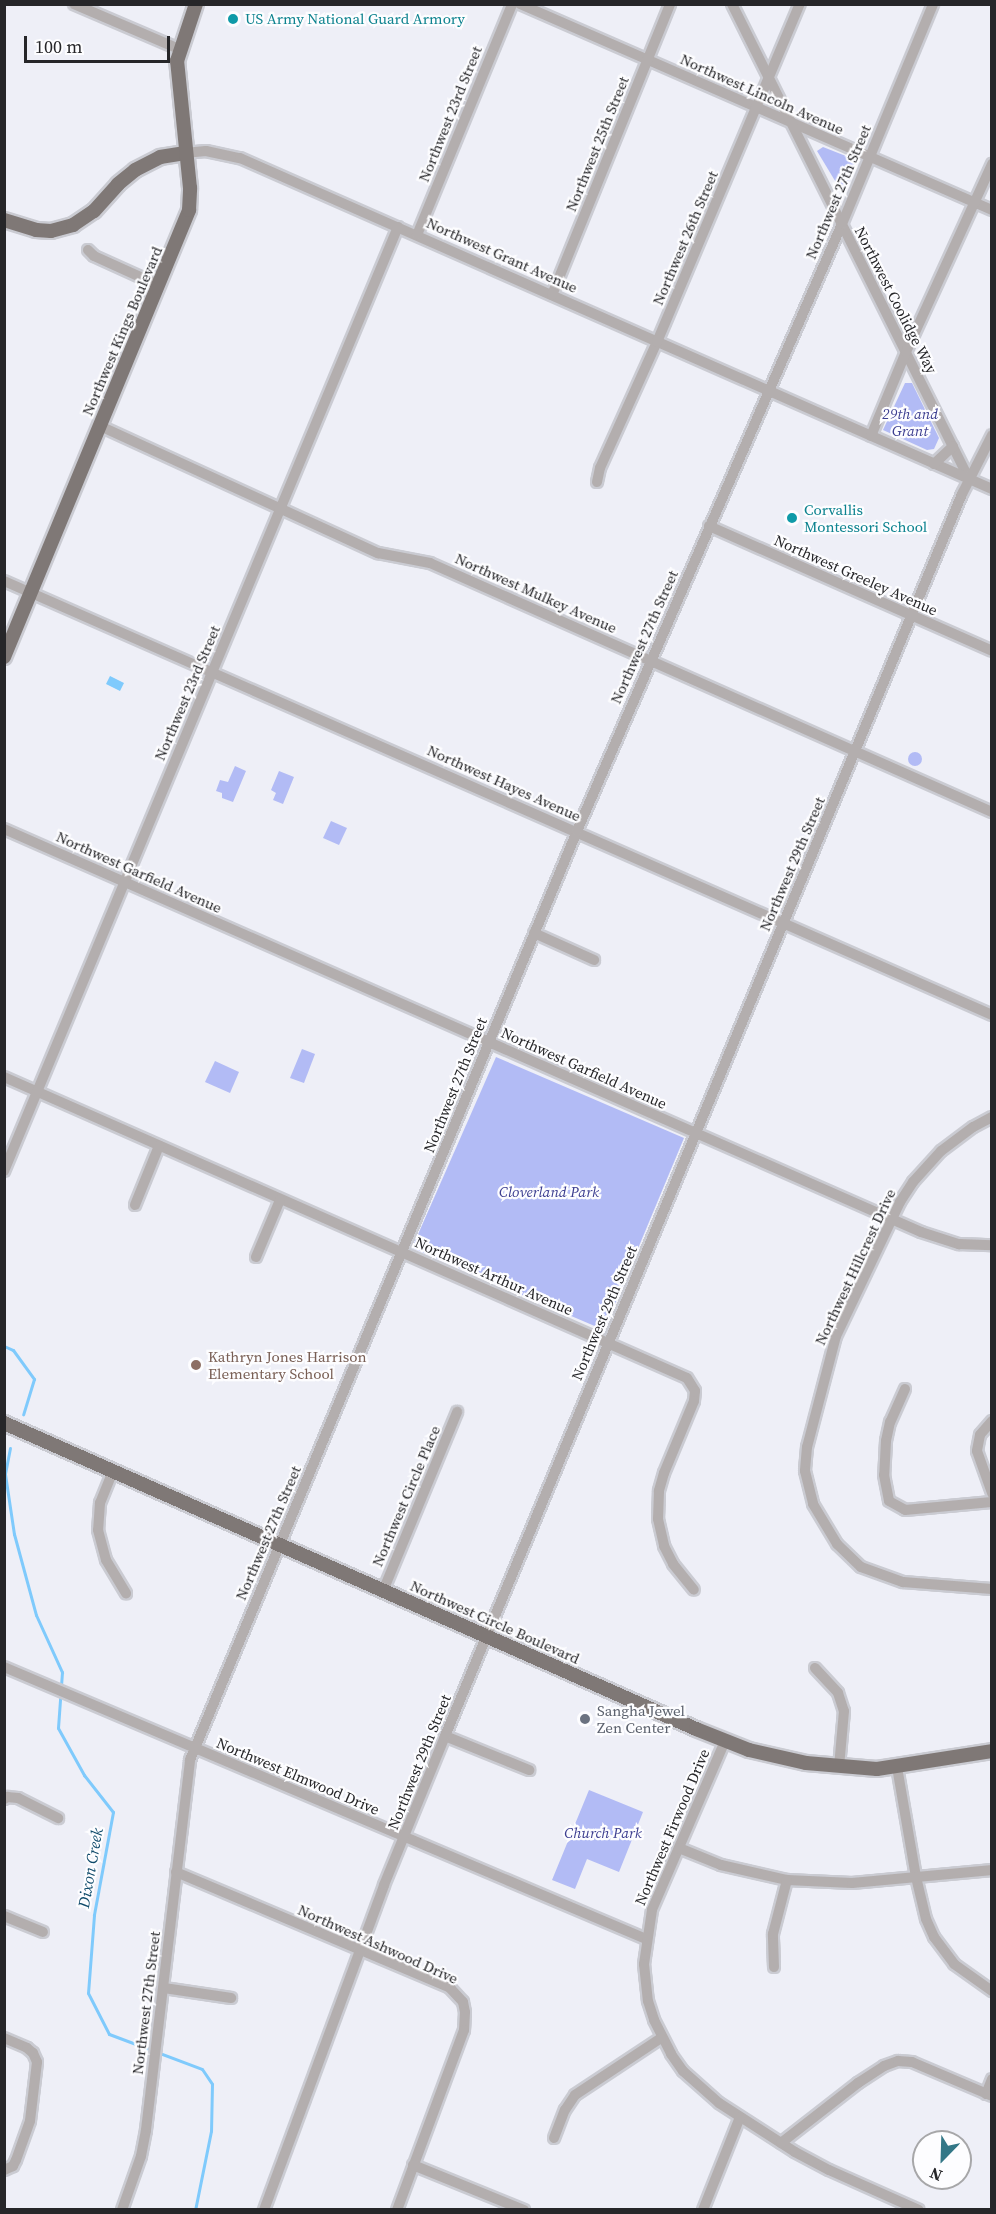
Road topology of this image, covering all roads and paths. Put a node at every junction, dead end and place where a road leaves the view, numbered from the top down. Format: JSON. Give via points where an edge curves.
{"nodes":[{"id":1,"x":74,"y":4,"type":"edge"},
{"id":2,"x":196,"y":4,"type":"edge"},
{"id":3,"x":512,"y":4,"type":"edge"},
{"id":4,"x":520,"y":4,"type":"edge"},
{"id":5,"x":670,"y":4,"type":"edge"},
{"id":6,"x":732,"y":4,"type":"edge"},
{"id":7,"x":801,"y":4,"type":"edge"},
{"id":8,"x":933,"y":4,"type":"edge"},
{"id":9,"x":179,"y":49,"type":"junction"},
{"id":10,"x":647,"y":60,"type":"junction"},
{"id":11,"x":769,"y":79,"type":"junction"},
{"id":12,"x":756,"y":107,"type":"junction"},
{"id":13,"x":790,"y":122,"type":"junction"},
{"id":14,"x":184,"y":153,"type":"junction"},
{"id":15,"x":868,"y":158,"type":"junction"},
{"id":16,"x":992,"y":165,"type":"edge"},
{"id":17,"x":974,"y":203,"type":"junction"},
{"id":18,"x":992,"y":210,"type":"edge"},
{"id":19,"x":4,"y":220,"type":"edge"},
{"id":20,"x":842,"y":224,"type":"junction"},
{"id":21,"x":398,"y":227,"type":"junction"},
{"id":22,"x":417,"y":236,"type":"junction"},
{"id":23,"x":88,"y":250,"type":"dead end"},
{"id":24,"x":158,"y":285,"type":"junction"},
{"id":25,"x":552,"y":295,"type":"junction"},
{"id":26,"x":657,"y":342,"type":"junction"},
{"id":27,"x":906,"y":352,"type":"junction"},
{"id":28,"x":769,"y":391,"type":"junction"},
{"id":29,"x":100,"y":426,"type":"junction"},
{"id":30,"x":992,"y":435,"type":"edge"},
{"id":31,"x":871,"y":436,"type":"junction"},
{"id":32,"x":953,"y":446,"type":"junction"},
{"id":33,"x":934,"y":464,"type":"junction"},
{"id":34,"x":969,"y":479,"type":"junction"},
{"id":35,"x":597,"y":482,"type":"dead end"},
{"id":36,"x":992,"y":489,"type":"edge"},
{"id":37,"x":279,"y":508,"type":"junction"},
{"id":38,"x":709,"y":526,"type":"junction"},
{"id":39,"x":4,"y":581,"type":"edge"},
{"id":40,"x":31,"y":592,"type":"junction"},
{"id":41,"x":912,"y":616,"type":"junction"},
{"id":42,"x":992,"y":651,"type":"edge"},
{"id":43,"x":4,"y":657,"type":"edge"},
{"id":44,"x":650,"y":660,"type":"junction"},
{"id":45,"x":213,"y":671,"type":"junction"},
{"id":46,"x":855,"y":750,"type":"junction"},
{"id":47,"x":992,"y":812,"type":"edge"},
{"id":48,"x":4,"y":829,"type":"edge"},
{"id":49,"x":577,"y":831,"type":"junction"},
{"id":50,"x":125,"y":882,"type":"junction"},
{"id":51,"x":783,"y":923,"type":"junction"},
{"id":52,"x":534,"y":933,"type":"junction"},
{"id":53,"x":594,"y":960,"type":"dead end"},
{"id":54,"x":992,"y":1015,"type":"edge"},
{"id":55,"x":489,"y":1042,"type":"junction"},
{"id":56,"x":4,"y":1077,"type":"edge"},
{"id":57,"x":38,"y":1092,"type":"junction"},
{"id":58,"x":992,"y":1117,"type":"edge"},
{"id":59,"x":696,"y":1133,"type":"junction"},
{"id":60,"x":159,"y":1146,"type":"junction"},
{"id":61,"x":4,"y":1171,"type":"edge"},
{"id":62,"x":280,"y":1200,"type":"junction"},
{"id":63,"x":135,"y":1205,"type":"dead end"},
{"id":64,"x":892,"y":1219,"type":"junction"},
{"id":65,"x":992,"y":1245,"type":"edge"},
{"id":66,"x":401,"y":1251,"type":"junction"},
{"id":67,"x":256,"y":1257,"type":"dead end"},
{"id":68,"x":608,"y":1343,"type":"junction"},
{"id":69,"x":905,"y":1389,"type":"dead end"},
{"id":70,"x":457,"y":1412,"type":"dead end"},
{"id":71,"x":992,"y":1421,"type":"edge"},
{"id":72,"x":4,"y":1423,"type":"edge"},
{"id":73,"x":113,"y":1471,"type":"junction"},
{"id":74,"x":992,"y":1493,"type":"edge"},
{"id":75,"x":992,"y":1502,"type":"edge"},
{"id":76,"x":280,"y":1545,"type":"junction"},
{"id":77,"x":992,"y":1589,"type":"edge"},
{"id":78,"x":694,"y":1590,"type":"dead end"},
{"id":79,"x":383,"y":1591,"type":"junction"},
{"id":80,"x":126,"y":1593,"type":"dead end"},
{"id":81,"x":486,"y":1637,"type":"junction"},
{"id":82,"x":4,"y":1667,"type":"edge"},
{"id":83,"x":815,"y":1668,"type":"dead end"},
{"id":84,"x":445,"y":1736,"type":"junction"},
{"id":85,"x":725,"y":1741,"type":"junction"},
{"id":86,"x":194,"y":1748,"type":"junction"},
{"id":87,"x":992,"y":1750,"type":"edge"},
{"id":88,"x":839,"y":1767,"type":"junction"},
{"id":89,"x":897,"y":1767,"type":"junction"},
{"id":90,"x":529,"y":1770,"type":"dead end"},
{"id":91,"x":4,"y":1799,"type":"edge"},
{"id":92,"x":58,"y":1818,"type":"dead end"},
{"id":93,"x":404,"y":1837,"type":"junction"},
{"id":94,"x":679,"y":1848,"type":"junction"},
{"id":95,"x":992,"y":1870,"type":"edge"},
{"id":96,"x":176,"y":1872,"type":"junction"},
{"id":97,"x":916,"y":1877,"type":"junction"},
{"id":98,"x":787,"y":1881,"type":"junction"},
{"id":99,"x":4,"y":1916,"type":"edge"},
{"id":100,"x":43,"y":1932,"type":"dead end"},
{"id":101,"x":646,"y":1940,"type":"junction"},
{"id":102,"x":361,"y":1950,"type":"junction"},
{"id":103,"x":774,"y":1967,"type":"dead end"},
{"id":104,"x":164,"y":1988,"type":"junction"},
{"id":105,"x":992,"y":1991,"type":"edge"},
{"id":106,"x":231,"y":1998,"type":"dead end"},
{"id":107,"x":4,"y":2038,"type":"edge"},
{"id":108,"x":661,"y":2038,"type":"junction"},
{"id":109,"x":992,"y":2079,"type":"edge"},
{"id":110,"x":989,"y":2095,"type":"edge"},
{"id":111,"x":740,"y":2117,"type":"junction"},
{"id":112,"x":554,"y":2138,"type":"dead end"},
{"id":113,"x":781,"y":2143,"type":"junction"},
{"id":114,"x":413,"y":2165,"type":"junction"},
{"id":115,"x":4,"y":2170,"type":"edge"},
{"id":116,"x":122,"y":2210,"type":"edge"},
{"id":117,"x":264,"y":2210,"type":"edge"},
{"id":118,"x":397,"y":2210,"type":"edge"},
{"id":119,"x":524,"y":2210,"type":"edge"},
{"id":120,"x":703,"y":2210,"type":"edge"},
{"id":121,"x":919,"y":2210,"type":"edge"}],
"edges":[{"from":1,"to":9,"type":"street"},
{"from":2,"to":9,"type":"main road","name":"Northwest Kings Boulevard"},
{"from":3,"to":22,"type":"street","name":"Northwest 23rd Street"},
{"from":4,"to":10,"type":"street","name":"Northwest Lincoln Avenue"},
{"from":5,"to":10,"type":"street","name":"Northwest 25th Street"},
{"from":6,"to":11,"type":"street","name":"Northwest Coolidge Way"},
{"from":7,"to":11,"type":"street","name":"Northwest 26th Street"},
{"from":8,"to":15,"type":"street","name":"Northwest 27th Street"},
{"from":9,"to":14,"type":"main road","name":"Northwest Kings Boulevard","via":[[177,71]]},
{"from":10,"to":12,"type":"street","name":"Northwest Lincoln Avenue"},
{"from":10,"to":25,"type":"street","name":"Northwest 25th Street"},
{"from":11,"to":12,"type":"street","name":"Northwest 26th Street"},
{"from":11,"to":13,"type":"street","name":"Northwest Coolidge Way"},
{"from":12,"to":13,"type":"street","name":"Northwest Lincoln Avenue"},
{"from":12,"to":26,"type":"street","name":"Northwest 26th Street"},
{"from":13,"to":15,"type":"street","name":"Northwest Lincoln Avenue"},
{"from":13,"to":20,"type":"street","name":"Northwest Coolidge Way"},
{"from":14,"to":19,"type":"main road","name":"Northwest Grant Avenue","via":[[160,157],[135,170],[94,212],[73,225],[36,230]]},
{"from":14,"to":21,"type":"street","name":"Northwest Grant Avenue","via":[[206,151],[240,158]]},
{"from":14,"to":24,"type":"main road","name":"Northwest Kings Boulevard","via":[[189,210]]},
{"from":15,"to":17,"type":"street","name":"Northwest Lincoln Avenue"},
{"from":15,"to":20,"type":"street","name":"Northwest 27th Street"},
{"from":16,"to":17,"type":"street"},
{"from":17,"to":18,"type":"street","name":"Northwest Lincoln Avenue"},
{"from":17,"to":27,"type":"street"},
{"from":20,"to":27,"type":"street","name":"Northwest Coolidge Way"},
{"from":20,"to":28,"type":"street","name":"Northwest 27th Street"},
{"from":21,"to":22,"type":"street","name":"Northwest Grant Avenue"},
{"from":21,"to":37,"type":"street","name":"Northwest 23rd Street"},
{"from":22,"to":25,"type":"street","name":"Northwest Grant Avenue"},
{"from":23,"to":24,"type":"street"},
{"from":24,"to":29,"type":"main road","name":"Northwest Kings Boulevard"},
{"from":25,"to":26,"type":"street","name":"Northwest Grant Avenue"},
{"from":26,"to":28,"type":"street","name":"Northwest Grant Avenue"},
{"from":26,"to":35,"type":"street","name":"Northwest 26th Street"},
{"from":27,"to":31,"type":"street"},
{"from":27,"to":32,"type":"street","name":"Northwest Coolidge Way"},
{"from":28,"to":31,"type":"street","name":"Northwest Grant Avenue"},
{"from":28,"to":38,"type":"street","name":"Northwest 27th Street"},
{"from":29,"to":37,"type":"street","name":"Northwest Mulkey Avenue"},
{"from":29,"to":40,"type":"main road","name":"Northwest Kings Boulevard"},
{"from":30,"to":34,"type":"street","name":"Northwest 29th Street"},
{"from":31,"to":33,"type":"street","name":"Northwest Grant Avenue"},
{"from":32,"to":33,"type":"street"},
{"from":32,"to":34,"type":"street","name":"Northwest Coolidge Way"},
{"from":33,"to":34,"type":"street","name":"Northwest Grant Avenue"},
{"from":34,"to":36,"type":"street","name":"Northwest Grant Avenue"},
{"from":34,"to":41,"type":"street","name":"Northwest 29th Street"},
{"from":37,"to":44,"type":"street","name":"Northwest Mulkey Avenue","via":[[378,553],[430,563]]},
{"from":37,"to":45,"type":"street","name":"Northwest 23rd Street"},
{"from":38,"to":41,"type":"street","name":"Northwest Greeley Avenue"},
{"from":38,"to":44,"type":"street","name":"Northwest 27th Street"},
{"from":39,"to":40,"type":"street","name":"Northwest Hayes Avenue"},
{"from":40,"to":43,"type":"main road","name":"Northwest Kings Boulevard"},
{"from":40,"to":45,"type":"street","name":"Northwest Hayes Avenue"},
{"from":41,"to":42,"type":"street","name":"Northwest Greeley Avenue"},
{"from":41,"to":46,"type":"street","name":"Northwest 29th Street"},
{"from":44,"to":46,"type":"street","name":"Northwest Mulkey Avenue"},
{"from":44,"to":49,"type":"street","name":"Northwest 27th Street"},
{"from":45,"to":49,"type":"street","name":"Northwest Hayes Avenue"},
{"from":45,"to":50,"type":"street","name":"Northwest 23rd Street"},
{"from":46,"to":47,"type":"street","name":"Northwest Mulkey Avenue"},
{"from":46,"to":51,"type":"street","name":"Northwest 29th Street"},
{"from":48,"to":50,"type":"street","name":"Northwest Garfield Avenue"},
{"from":49,"to":51,"type":"street","name":"Northwest Hayes Avenue"},
{"from":49,"to":52,"type":"street","name":"Northwest 27th Street"},
{"from":50,"to":55,"type":"street","name":"Northwest Garfield Avenue"},
{"from":50,"to":57,"type":"street","name":"Northwest 23rd Street"},
{"from":51,"to":54,"type":"street","name":"Northwest Hayes Avenue"},
{"from":51,"to":59,"type":"street","name":"Northwest 29th Street"},
{"from":52,"to":53,"type":"street"},
{"from":52,"to":55,"type":"street","name":"Northwest 27th Street"},
{"from":55,"to":59,"type":"street","name":"Northwest Garfield Avenue"},
{"from":55,"to":66,"type":"street","name":"Northwest 27th Street"},
{"from":56,"to":57,"type":"street","name":"Northwest Arthur Avenue"},
{"from":57,"to":60,"type":"street","name":"Northwest Arthur Avenue"},
{"from":57,"to":61,"type":"street","name":"Northwest 23rd Street"},
{"from":58,"to":64,"type":"street","name":"Northwest Hillcrest Drive","via":[[934,1157],[913,1182]]},
{"from":59,"to":64,"type":"street","name":"Northwest Garfield Avenue"},
{"from":59,"to":68,"type":"street","name":"Northwest 29th Street"},
{"from":60,"to":62,"type":"street","name":"Northwest Arthur Avenue"},
{"from":60,"to":63,"type":"street"},
{"from":62,"to":66,"type":"street","name":"Northwest Arthur Avenue"},
{"from":62,"to":67,"type":"street"},
{"from":64,"to":65,"type":"street","name":"Northwest Garfield Avenue","via":[[948,1242]]},
{"from":64,"to":77,"type":"street","name":"Northwest Hillcrest Drive","via":[[830,1355],[806,1453],[807,1488],[837,1544],[861,1567],[903,1582]]},
{"from":66,"to":68,"type":"street","name":"Northwest Arthur Avenue"},
{"from":66,"to":76,"type":"street","name":"Northwest 27th Street"},
{"from":68,"to":78,"type":"street","name":"Northwest Arthur Avenue","via":[[682,1375],[692,1385],[694,1401],[664,1473],[658,1518],[664,1546]]},
{"from":68,"to":81,"type":"street","name":"Northwest 29th Street"},
{"from":69,"to":75,"type":"street","via":[[886,1441],[884,1475],[889,1501],[905,1510]]},
{"from":70,"to":79,"type":"street","name":"Northwest Circle Place"},
{"from":71,"to":74,"type":"street","via":[[980,1435],[977,1451]]},
{"from":72,"to":73,"type":"main road","name":"Northwest Circle Boulevard"},
{"from":73,"to":76,"type":"main road","name":"Northwest Circle Boulevard"},
{"from":73,"to":80,"type":"street","via":[[100,1503],[98,1530],[106,1560]]},
{"from":76,"to":79,"type":"main road","name":"Northwest Circle Boulevard"},
{"from":76,"to":86,"type":"street","name":"Northwest 27th Street"},
{"from":79,"to":81,"type":"main road","name":"Northwest Circle Boulevard"},
{"from":81,"to":84,"type":"street","name":"Northwest 29th Street"},
{"from":81,"to":85,"type":"main road","name":"Northwest Circle Boulevard"},
{"from":82,"to":86,"type":"street","name":"Northwest Elmwood Drive"},
{"from":83,"to":88,"type":"street","via":[[838,1693],[844,1711]]},
{"from":84,"to":90,"type":"street"},
{"from":84,"to":93,"type":"street","name":"Northwest 29th Street"},
{"from":85,"to":88,"type":"main road","name":"Northwest Circle Boulevard","via":[[780,1758]]},
{"from":85,"to":94,"type":"street","name":"Northwest Firwood Drive"},
{"from":86,"to":93,"type":"street","name":"Northwest Elmwood Drive"},
{"from":86,"to":96,"type":"street","name":"Northwest 27th Street"},
{"from":87,"to":89,"type":"main road","name":"Northwest Circle Boulevard"},
{"from":88,"to":89,"type":"main road","name":"Northwest Circle Boulevard"},
{"from":89,"to":97,"type":"street"},
{"from":91,"to":92,"type":"street","via":[[18,1798]]},
{"from":93,"to":101,"type":"street","name":"Northwest Elmwood Drive"},
{"from":93,"to":102,"type":"street","name":"Northwest 29th Street"},
{"from":94,"to":98,"type":"street","via":[[729,1868]]},
{"from":94,"to":101,"type":"street","name":"Northwest Firwood Drive","via":[[652,1910]]},
{"from":95,"to":97,"type":"street"},
{"from":96,"to":102,"type":"street","name":"Northwest Ashwood Drive"},
{"from":96,"to":104,"type":"street","name":"Northwest 27th Street"},
{"from":97,"to":98,"type":"street","via":[[852,1883]]},
{"from":97,"to":105,"type":"street","via":[[926,1919],[940,1946],[954,1964]]},
{"from":98,"to":103,"type":"street","via":[[773,1934]]},
{"from":99,"to":100,"type":"street"},
{"from":101,"to":108,"type":"street","name":"Northwest Firwood Drive","via":[[648,2001]]},
{"from":102,"to":114,"type":"street","name":"Northwest Ashwood Drive","via":[[450,1988],[463,2002],[464,2030]]},
{"from":102,"to":117,"type":"street","name":"Northwest 29th Street"},
{"from":104,"to":106,"type":"street"},
{"from":104,"to":116,"type":"street","name":"Northwest 27th Street","via":[[141,2156]]},
{"from":107,"to":115,"type":"street","via":[[27,2048],[37,2062],[27,2131],[13,2166]]},
{"from":108,"to":111,"type":"street","name":"Northwest Firwood Drive","via":[[683,2071]]},
{"from":108,"to":112,"type":"street","via":[[575,2095]]},
{"from":109,"to":110,"type":"street"},
{"from":110,"to":113,"type":"street","via":[[912,2062],[891,2063],[850,2089]]},
{"from":111,"to":113,"type":"street","name":"Northwest Firwood Drive"},
{"from":111,"to":120,"type":"street"},
{"from":113,"to":121,"type":"street","name":"Northwest Firwood Drive","via":[[829,2170]]},
{"from":114,"to":118,"type":"street","name":"Northwest Ashwood Drive"},
{"from":114,"to":119,"type":"street"}]}
